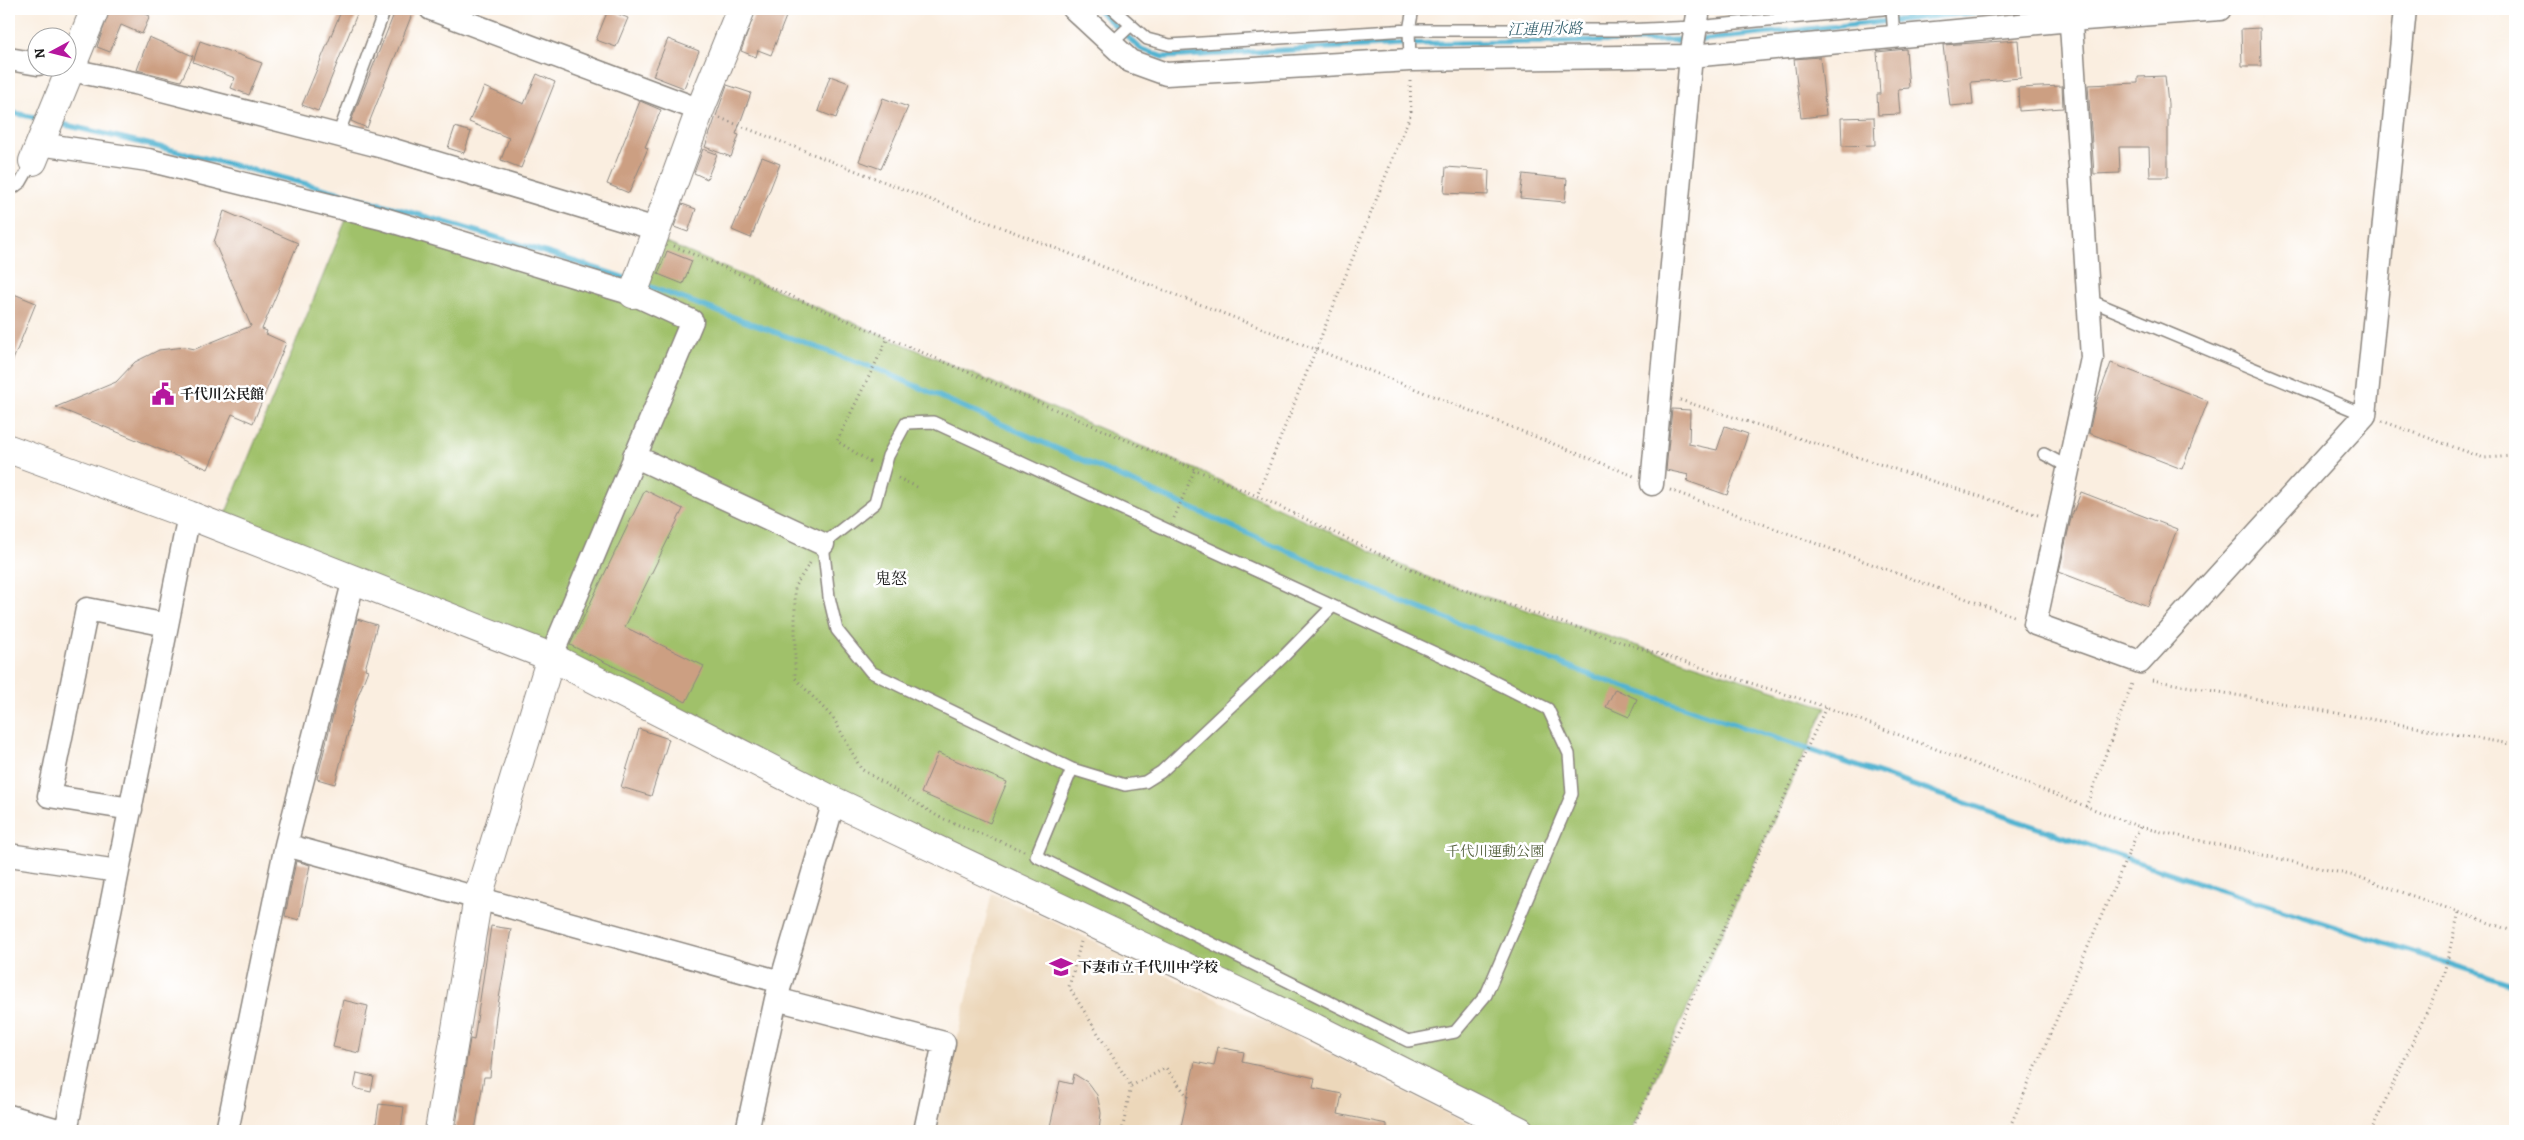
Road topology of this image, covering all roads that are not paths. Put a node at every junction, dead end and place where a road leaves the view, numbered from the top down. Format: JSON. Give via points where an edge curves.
{"nodes":[{"id":1,"x":95,"y":9,"type":"edge"},
{"id":2,"x":385,"y":9,"type":"edge"},
{"id":3,"x":432,"y":9,"type":"edge"},
{"id":4,"x":741,"y":9,"type":"edge"},
{"id":5,"x":1074,"y":9,"type":"edge"},
{"id":6,"x":1113,"y":9,"type":"edge"},
{"id":7,"x":1413,"y":9,"type":"edge"},
{"id":8,"x":1883,"y":9,"type":"edge"},
{"id":9,"x":1892,"y":9,"type":"edge"},
{"id":10,"x":2220,"y":9,"type":"edge"},
{"id":11,"x":2405,"y":9,"type":"edge"},
{"id":12,"x":2070,"y":14,"type":"edge"},
{"id":13,"x":1697,"y":18,"type":"edge"},
{"id":14,"x":1131,"y":25,"type":"junction"},
{"id":15,"x":1409,"y":30,"type":"junction"},
{"id":16,"x":1894,"y":37,"type":"junction"},
{"id":17,"x":1116,"y":39,"type":"junction"},
{"id":18,"x":78,"y":44,"type":"edge"},
{"id":19,"x":1691,"y":56,"type":"junction"},
{"id":20,"x":9,"y":60,"type":"edge"},
{"id":21,"x":1410,"y":60,"type":"junction"},
{"id":22,"x":28,"y":63,"type":"edge"},
{"id":23,"x":78,"y":71,"type":"edge"},
{"id":24,"x":62,"y":78,"type":"edge"},
{"id":25,"x":700,"y":110,"type":"junction"},
{"id":26,"x":338,"y":135,"type":"junction"},
{"id":27,"x":36,"y":152,"type":"junction"},
{"id":28,"x":9,"y":190,"type":"edge"},
{"id":29,"x":654,"y":233,"type":"junction"},
{"id":30,"x":633,"y":294,"type":"junction"},
{"id":31,"x":2089,"y":300,"type":"junction"},
{"id":32,"x":2365,"y":415,"type":"junction"},
{"id":33,"x":9,"y":453,"type":"edge"},
{"id":34,"x":2044,"y":454,"type":"dead end"},
{"id":35,"x":634,"y":456,"type":"junction"},
{"id":36,"x":2068,"y":467,"type":"junction"},
{"id":37,"x":1652,"y":484,"type":"road end"},
{"id":38,"x":189,"y":515,"type":"junction"},
{"id":39,"x":823,"y":544,"type":"junction"},
{"id":40,"x":354,"y":579,"type":"junction"},
{"id":41,"x":1333,"y":606,"type":"junction"},
{"id":42,"x":167,"y":625,"type":"junction"},
{"id":43,"x":552,"y":657,"type":"junction"},
{"id":44,"x":1072,"y":769,"type":"junction"},
{"id":45,"x":834,"y":801,"type":"junction"},
{"id":46,"x":131,"y":809,"type":"junction"},
{"id":47,"x":286,"y":845,"type":"junction"},
{"id":48,"x":9,"y":854,"type":"edge"},
{"id":49,"x":118,"y":871,"type":"junction"},
{"id":50,"x":478,"y":897,"type":"junction"},
{"id":51,"x":778,"y":991,"type":"junction"},
{"id":52,"x":9,"y":1116,"type":"edge"},
{"id":53,"x":62,"y":1131,"type":"edge"},
{"id":54,"x":66,"y":1131,"type":"edge"},
{"id":55,"x":227,"y":1131,"type":"edge"},
{"id":56,"x":439,"y":1131,"type":"edge"},
{"id":57,"x":747,"y":1131,"type":"edge"},
{"id":58,"x":925,"y":1131,"type":"edge"},
{"id":59,"x":1520,"y":1131,"type":"edge"}],
"edges":[{"from":1,"to":18,"type":"street"},
{"from":2,"to":26,"type":"lane"},
{"from":3,"to":25,"type":"street"},
{"from":4,"to":25,"type":"street"},
{"from":5,"to":17,"type":"street"},
{"from":6,"to":14,"type":"lane"},
{"from":7,"to":15,"type":"lane"},
{"from":8,"to":13,"type":"lane"},
{"from":9,"to":16,"type":"lane"},
{"from":10,"to":12,"type":"street"},
{"from":11,"to":32,"type":"street"},
{"from":12,"to":16,"type":"street"},
{"from":12,"to":31,"type":"street"},
{"from":13,"to":15,"type":"lane","via":[[1621,30]]},
{"from":13,"to":19,"type":"street"},
{"from":14,"to":15,"type":"lane","via":[[1147,39],[1170,45]]},
{"from":14,"to":17,"type":"lane"},
{"from":15,"to":21,"type":"lane"},
{"from":16,"to":19,"type":"street"},
{"from":17,"to":21,"type":"street","via":[[1130,61],[1166,74]]},
{"from":19,"to":21,"type":"street"},
{"from":19,"to":37,"type":"street"},
{"from":20,"to":22,"type":"street"},
{"from":23,"to":26,"type":"street"},
{"from":24,"to":27,"type":"street"},
{"from":25,"to":29,"type":"street"},
{"from":26,"to":29,"type":"street"},
{"from":27,"to":28,"type":"lane","via":[[21,182]]},
{"from":27,"to":30,"type":"street","via":[[148,160],[381,218]]},
{"from":29,"to":30,"type":"street"},
{"from":30,"to":35,"type":"street","via":[[692,321]]},
{"from":31,"to":32,"type":"lane"},
{"from":31,"to":36,"type":"street","via":[[2092,358]]},
{"from":32,"to":36,"type":"street","via":[[2138,669],[2035,624]]},
{"from":33,"to":38,"type":"street"},
{"from":34,"to":36,"type":"lane"},
{"from":35,"to":39,"type":"street"},
{"from":35,"to":43,"type":"street"},
{"from":38,"to":40,"type":"street"},
{"from":38,"to":42,"type":"street"},
{"from":39,"to":41,"type":"lane","via":[[876,503],[888,456],[906,423],[933,422]]},
{"from":39,"to":44,"type":"lane","via":[[829,597],[837,630],[871,672]]},
{"from":40,"to":43,"type":"street"},
{"from":40,"to":47,"type":"street"},
{"from":41,"to":44,"type":"lane","via":[[1285,655],[1160,772],[1145,782],[1125,785]]},
{"from":41,"to":44,"type":"lane","via":[[1548,709],[1569,754],[1572,794],[1486,995],[1455,1032],[1408,1042],[1036,856]]},
{"from":42,"to":46,"type":"street"},
{"from":42,"to":46,"type":"street","via":[[87,610],[49,796]]},
{"from":43,"to":45,"type":"street"},
{"from":43,"to":50,"type":"street"},
{"from":45,"to":51,"type":"street"},
{"from":45,"to":59,"type":"street","via":[[1315,1028]]},
{"from":46,"to":49,"type":"street"},
{"from":47,"to":50,"type":"street"},
{"from":47,"to":55,"type":"street"},
{"from":48,"to":49,"type":"street"},
{"from":49,"to":54,"type":"street"},
{"from":50,"to":51,"type":"street"},
{"from":50,"to":56,"type":"street"},
{"from":51,"to":57,"type":"street"},
{"from":51,"to":58,"type":"street","via":[[944,1043]]},
{"from":52,"to":53,"type":"street"}]}
